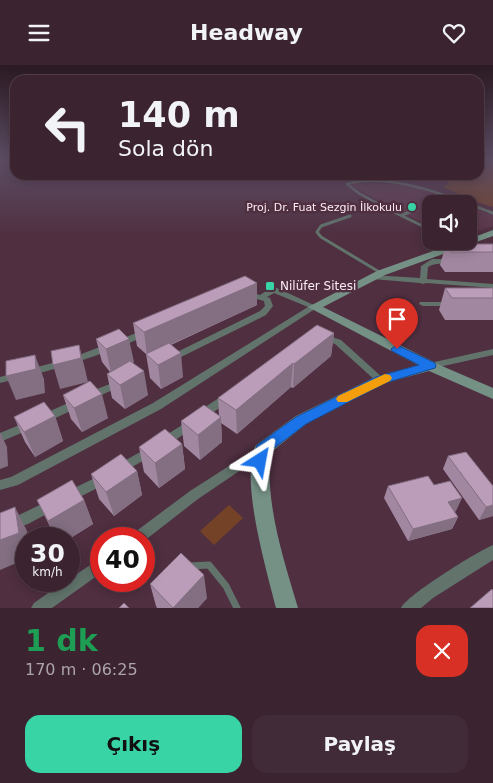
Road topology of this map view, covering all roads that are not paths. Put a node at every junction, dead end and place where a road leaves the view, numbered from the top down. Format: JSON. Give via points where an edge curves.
{"nodes":[{"id":1,"x":347,"y":184,"type":"edge"},
{"id":2,"x":402,"y":184,"type":"edge"},
{"id":3,"x":447,"y":195,"type":"edge"},
{"id":4,"x":477,"y":207,"type":"edge"},
{"id":5,"x":416,"y":210,"type":"dead end"},
{"id":6,"x":493,"y":213,"type":"edge"},
{"id":7,"x":402,"y":215,"type":"junction"},
{"id":8,"x":350,"y":216,"type":"dead end"},
{"id":9,"x":422,"y":225,"type":"edge"},
{"id":10,"x":493,"y":233,"type":"edge"},
{"id":11,"x":477,"y":238,"type":"edge"},
{"id":12,"x":477,"y":245,"type":"edge"},
{"id":13,"x":481,"y":245,"type":"edge"},
{"id":14,"x":440,"y":250,"type":"edge"},
{"id":15,"x":462,"y":260,"type":"edge"},
{"id":16,"x":376,"y":275,"type":"junction"},
{"id":17,"x":423,"y":282,"type":"junction"},
{"id":18,"x":493,"y":286,"type":"edge"},
{"id":19,"x":235,"y":293,"type":"edge"},
{"id":20,"x":262,"y":297,"type":"junction"},
{"id":21,"x":458,"y":303,"type":"edge"},
{"id":22,"x":423,"y":304,"type":"dead end"},
{"id":23,"x":314,"y":307,"type":"junction"},
{"id":24,"x":156,"y":328,"type":"edge"},
{"id":25,"x":315,"y":338,"type":"edge"},
{"id":26,"x":493,"y":352,"type":"edge"},
{"id":27,"x":161,"y":363,"type":"edge"},
{"id":28,"x":430,"y":366,"type":"junction"},
{"id":29,"x":127,"y":379,"type":"edge"},
{"id":30,"x":0,"y":380,"type":"edge"},
{"id":31,"x":380,"y":380,"type":"junction"},
{"id":32,"x":236,"y":391,"type":"edge"},
{"id":33,"x":493,"y":393,"type":"edge"},
{"id":34,"x":0,"y":438,"type":"edge"},
{"id":35,"x":262,"y":450,"type":"junction"},
{"id":36,"x":0,"y":485,"type":"edge"},
{"id":37,"x":152,"y":527,"type":"edge"},
{"id":38,"x":0,"y":528,"type":"edge"},
{"id":39,"x":493,"y":552,"type":"edge"},
{"id":40,"x":184,"y":566,"type":"edge"},
{"id":41,"x":90,"y":573,"type":"edge"},
{"id":42,"x":39,"y":608,"type":"edge"},
{"id":43,"x":237,"y":608,"type":"edge"},
{"id":44,"x":287,"y":608,"type":"edge"},
{"id":45,"x":409,"y":608,"type":"edge"}],
"edges":[{"from":1,"to":7,"type":"lane"},
{"from":2,"to":3,"type":"lane"},
{"from":4,"to":6,"type":"lane"},
{"from":5,"to":7,"type":"lane"},
{"from":7,"to":9,"type":"lane"},
{"from":8,"to":16,"type":"lane","via":[[322,226],[317,232]]},
{"from":10,"to":11,"type":"street"},
{"from":12,"to":13,"type":"street"},
{"from":14,"to":16,"type":"street"},
{"from":15,"to":17,"type":"street","via":[[432,261],[425,266]]},
{"from":16,"to":17,"type":"street"},
{"from":16,"to":23,"type":"street"},
{"from":17,"to":18,"type":"street"},
{"from":19,"to":20,"type":"street","via":[[240,291]]},
{"from":20,"to":23,"type":"street","via":[[274,290]]},
{"from":20,"to":27,"type":"street","via":[[269,305],[263,313]]},
{"from":21,"to":22,"type":"street"},
{"from":23,"to":28,"type":"street"},
{"from":23,"to":36,"type":"street","via":[[157,406],[14,481]]},
{"from":24,"to":30,"type":"street","via":[[103,352]]},
{"from":25,"to":31,"type":"street","via":[[338,342]]},
{"from":26,"to":28,"type":"street"},
{"from":28,"to":31,"type":"street"},
{"from":28,"to":33,"type":"street"},
{"from":29,"to":34,"type":"street"},
{"from":31,"to":35,"type":"street","via":[[301,421]]},
{"from":32,"to":38,"type":"street","via":[[157,447],[92,485]]},
{"from":35,"to":37,"type":"street"},
{"from":35,"to":44,"type":"street","via":[[259,471],[261,501]]},
{"from":39,"to":45,"type":"street"},
{"from":40,"to":43,"type":"lane","via":[[209,565],[226,586]]},
{"from":41,"to":42,"type":"street"}]}
